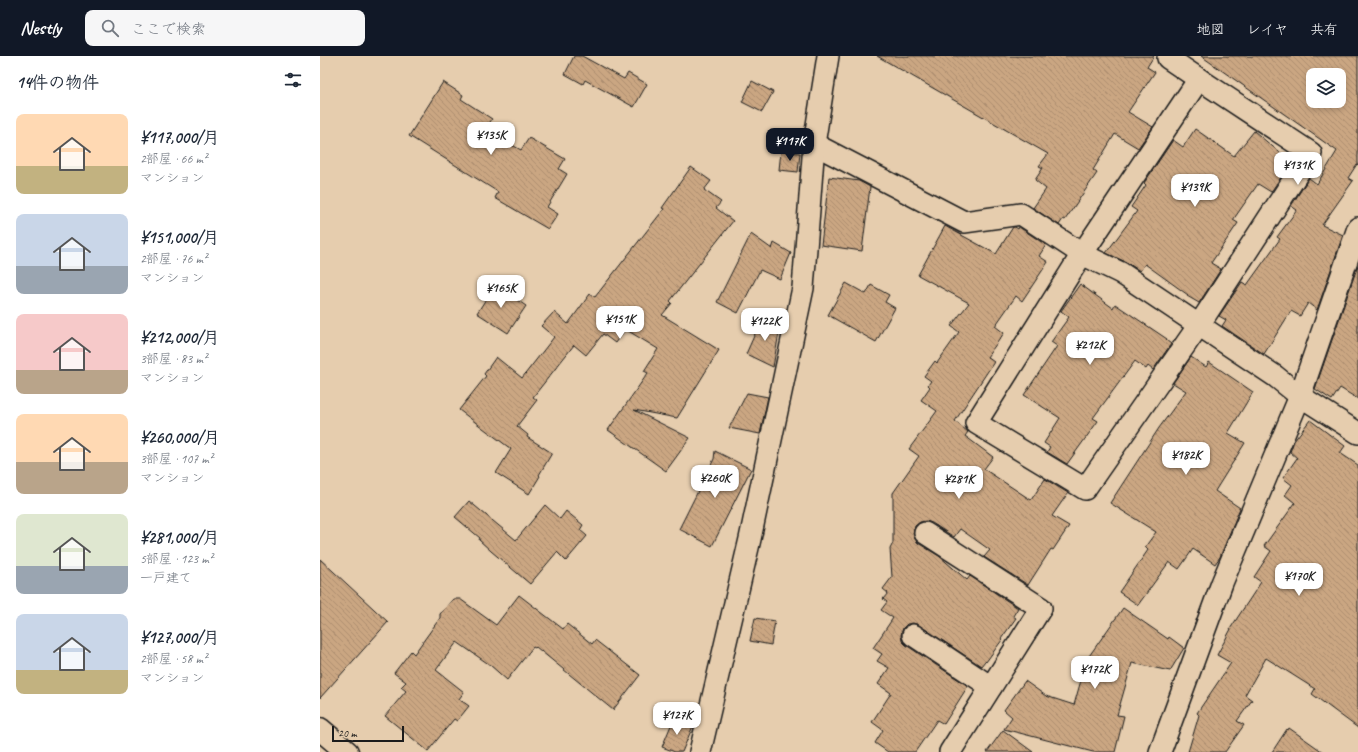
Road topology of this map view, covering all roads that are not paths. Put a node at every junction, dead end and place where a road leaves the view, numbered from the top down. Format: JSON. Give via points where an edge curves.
{"nodes":[{"id":1,"x":828,"y":56,"type":"edge"},
{"id":2,"x":1168,"y":58,"type":"dead end"},
{"id":3,"x":1199,"y":79,"type":"junction"},
{"id":4,"x":814,"y":144,"type":"junction"},
{"id":5,"x":1358,"y":228,"type":"edge"},
{"id":6,"x":1082,"y":254,"type":"junction"},
{"id":7,"x":1199,"y":325,"type":"junction"},
{"id":8,"x":1300,"y":396,"type":"junction"},
{"id":9,"x":1358,"y":432,"type":"edge"},
{"id":10,"x":924,"y":533,"type":"dead end"},
{"id":11,"x":913,"y":635,"type":"dead end"},
{"id":12,"x":991,"y":687,"type":"junction"},
{"id":13,"x":320,"y":729,"type":"edge"},
{"id":14,"x":347,"y":752,"type":"edge"},
{"id":15,"x":700,"y":752,"type":"edge"},
{"id":16,"x":950,"y":752,"type":"edge"},
{"id":17,"x":1160,"y":752,"type":"edge"}],
"edges":[{"from":1,"to":4,"type":"street"},
{"from":2,"to":3,"type":"street"},
{"from":3,"to":6,"type":"street"},
{"from":3,"to":7,"type":"street","via":[[1311,154]]},
{"from":4,"to":6,"type":"street","via":[[964,222],[1021,214]]},
{"from":4,"to":15,"type":"street","via":[[803,288],[750,538]]},
{"from":5,"to":8,"type":"street"},
{"from":6,"to":7,"type":"street","via":[[1122,273]]},
{"from":6,"to":7,"type":"street","via":[[976,423],[1085,489]]},
{"from":7,"to":8,"type":"street"},
{"from":8,"to":9,"type":"street"},
{"from":8,"to":17,"type":"street","via":[[1222,583]]},
{"from":10,"to":12,"type":"street","via":[[1041,608]]},
{"from":11,"to":12,"type":"street"},
{"from":12,"to":16,"type":"street"},
{"from":13,"to":14,"type":"street"}]}
